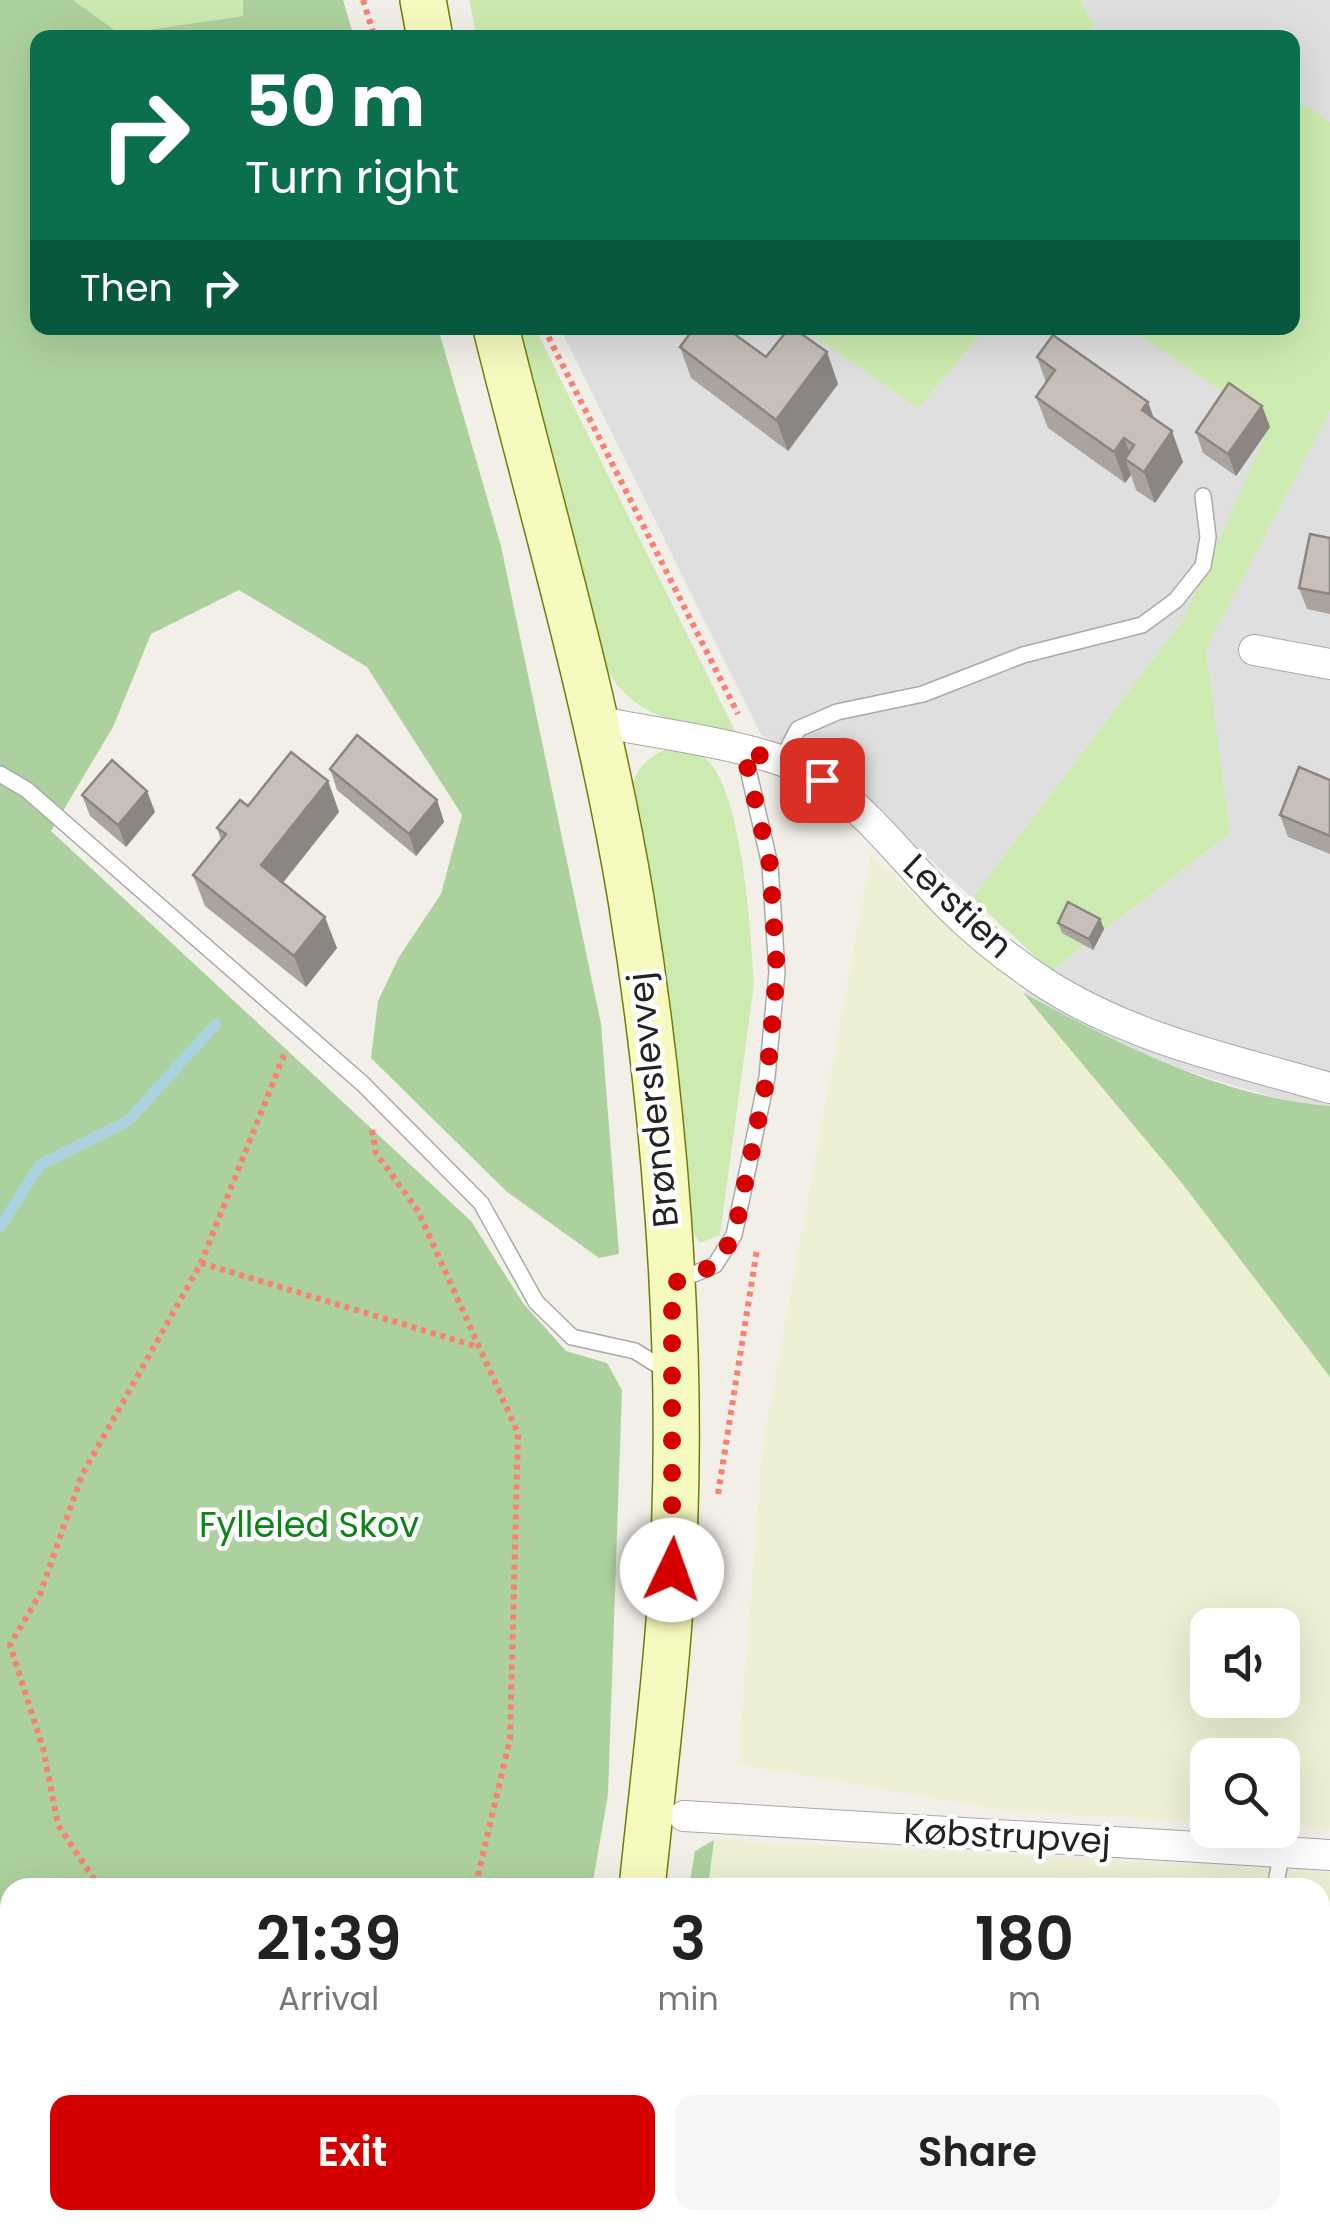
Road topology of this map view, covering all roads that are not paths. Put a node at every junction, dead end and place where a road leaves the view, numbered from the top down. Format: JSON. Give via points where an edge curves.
{"nodes":[{"id":1,"x":424,"y":0,"type":"edge"},
{"id":2,"x":429,"y":30,"type":"edge"},
{"id":3,"x":498,"y":335,"type":"edge"},
{"id":4,"x":1204,"y":496,"type":"dead end"},
{"id":5,"x":1254,"y":650,"type":"dead end"},
{"id":6,"x":1330,"y":664,"type":"edge"},
{"id":7,"x":595,"y":721,"type":"junction"},
{"id":8,"x":761,"y":756,"type":"junction"},
{"id":9,"x":0,"y":774,"type":"edge"},
{"id":10,"x":1330,"y":1088,"type":"edge"},
{"id":11,"x":672,"y":1284,"type":"junction"},
{"id":12,"x":673,"y":1375,"type":"junction"},
{"id":13,"x":684,"y":1816,"type":"dead end"},
{"id":14,"x":1282,"y":1851,"type":"junction"},
{"id":15,"x":1330,"y":1855,"type":"edge"},
{"id":16,"x":643,"y":1878,"type":"edge"},
{"id":17,"x":1278,"y":1878,"type":"edge"}],
"edges":[{"from":1,"to":2,"type":"main road"},
{"from":3,"to":7,"type":"main road","name":"Brønderslevvej"},
{"from":4,"to":8,"type":"lane","via":[[1203,566],[1176,600],[1142,624],[1023,655],[922,694],[837,712]]},
{"from":5,"to":6,"type":"street"},
{"from":7,"to":8,"type":"street","name":"Lerstien"},
{"from":7,"to":11,"type":"main road","name":"Brønderslevvej","via":[[631,900]]},
{"from":8,"to":10,"type":"street","name":"Lerstien","via":[[822,780],[953,911],[1043,982],[1092,1011],[1156,1037]]},
{"from":8,"to":11,"type":"lane","via":[[777,972],[767,1078],[734,1236],[715,1265]]},
{"from":9,"to":12,"type":"lane","via":[[363,1084],[481,1203],[536,1302],[572,1337],[635,1351]]},
{"from":11,"to":12,"type":"main road","name":"Brønderslevvej"},
{"from":12,"to":16,"type":"main road","name":"Brønderslevvej","via":[[674,1538]]},
{"from":13,"to":14,"type":"street","name":"Købstrupvej"},
{"from":14,"to":15,"type":"street","name":"Købstrupvej"},
{"from":14,"to":17,"type":"lane"}]}
